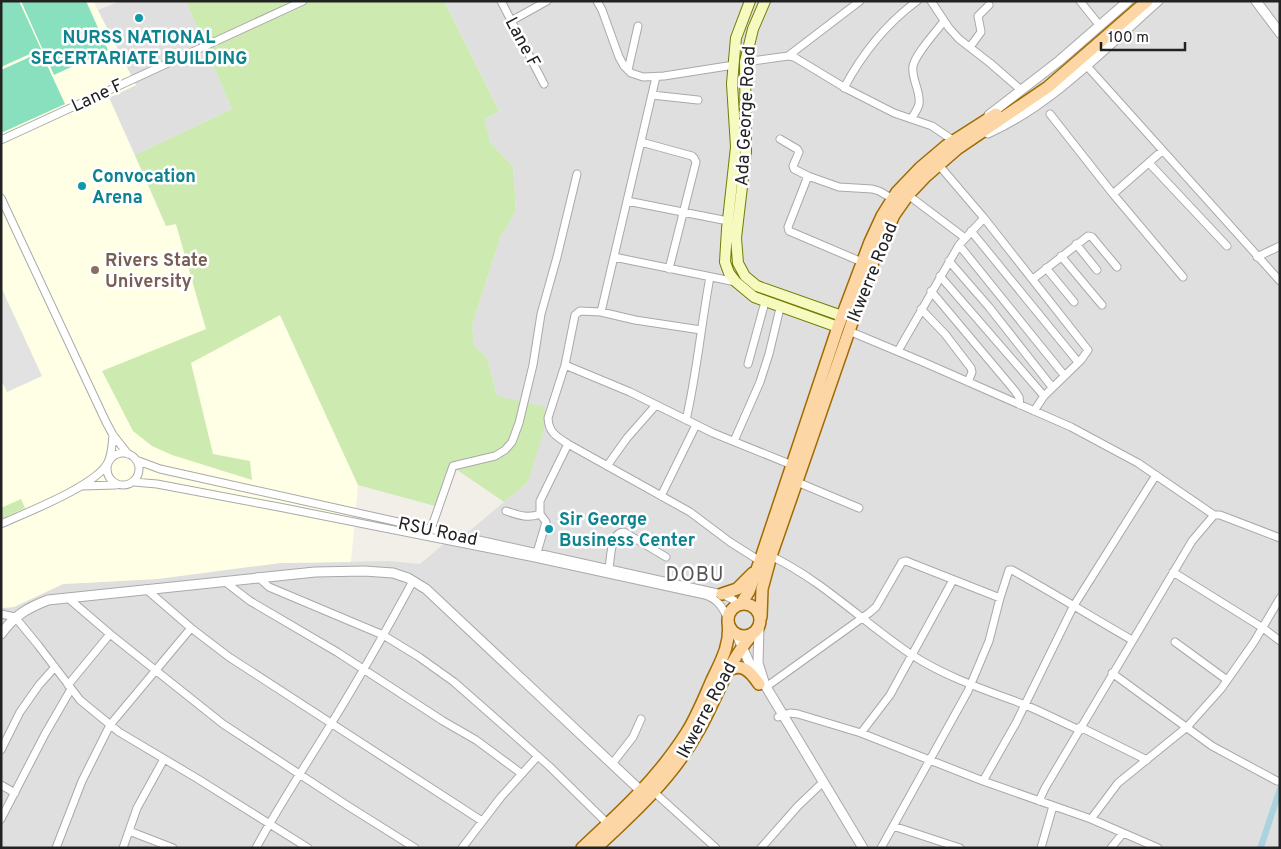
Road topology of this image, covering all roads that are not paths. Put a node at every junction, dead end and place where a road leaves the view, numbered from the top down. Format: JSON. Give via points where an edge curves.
{"nodes":[{"id":1,"x":303,"y":1,"type":"edge"},
{"id":2,"x":501,"y":1,"type":"edge"},
{"id":3,"x":547,"y":1,"type":"edge"},
{"id":4,"x":596,"y":1,"type":"edge"},
{"id":5,"x":750,"y":1,"type":"edge"},
{"id":6,"x":765,"y":1,"type":"edge"},
{"id":7,"x":860,"y":1,"type":"edge"},
{"id":8,"x":917,"y":1,"type":"edge"},
{"id":9,"x":930,"y":1,"type":"edge"},
{"id":10,"x":1080,"y":1,"type":"edge"},
{"id":11,"x":1137,"y":1,"type":"edge"},
{"id":12,"x":1147,"y":1,"type":"edge"},
{"id":13,"x":1158,"y":1,"type":"edge"},
{"id":14,"x":1256,"y":1,"type":"edge"},
{"id":15,"x":1262,"y":1,"type":"edge"},
{"id":16,"x":1122,"y":3,"type":"edge"},
{"id":17,"x":989,"y":5,"type":"dead end"},
{"id":18,"x":511,"y":21,"type":"junction"},
{"id":19,"x":944,"y":21,"type":"junction"},
{"id":20,"x":1116,"y":24,"type":"junction"},
{"id":21,"x":1280,"y":24,"type":"edge"},
{"id":22,"x":638,"y":26,"type":"dead end"},
{"id":23,"x":1100,"y":26,"type":"junction"},
{"id":24,"x":1280,"y":33,"type":"edge"},
{"id":25,"x":970,"y":47,"type":"junction"},
{"id":26,"x":788,"y":56,"type":"junction"},
{"id":27,"x":745,"y":62,"type":"junction"},
{"id":28,"x":734,"y":65,"type":"junction"},
{"id":29,"x":1086,"y":65,"type":"junction"},
{"id":30,"x":628,"y":70,"type":"junction"},
{"id":31,"x":656,"y":77,"type":"junction"},
{"id":32,"x":544,"y":84,"type":"dead end"},
{"id":33,"x":844,"y":88,"type":"junction"},
{"id":34,"x":1021,"y":90,"type":"junction"},
{"id":35,"x":652,"y":95,"type":"junction"},
{"id":36,"x":698,"y":100,"type":"dead end"},
{"id":37,"x":1050,"y":114,"type":"dead end"},
{"id":38,"x":912,"y":118,"type":"junction"},
{"id":39,"x":980,"y":124,"type":"junction"},
{"id":40,"x":972,"y":139,"type":"junction"},
{"id":41,"x":1,"y":140,"type":"edge"},
{"id":42,"x":780,"y":140,"type":"dead end"},
{"id":43,"x":954,"y":141,"type":"junction"},
{"id":44,"x":641,"y":142,"type":"junction"},
{"id":45,"x":1162,"y":151,"type":"junction"},
{"id":46,"x":1149,"y":163,"type":"junction"},
{"id":47,"x":938,"y":164,"type":"junction"},
{"id":48,"x":577,"y":174,"type":"dead end"},
{"id":49,"x":808,"y":176,"type":"junction"},
{"id":50,"x":1113,"y":194,"type":"junction"},
{"id":51,"x":908,"y":195,"type":"junction"},
{"id":52,"x":1,"y":198,"type":"edge"},
{"id":53,"x":893,"y":199,"type":"junction"},
{"id":54,"x":627,"y":201,"type":"junction"},
{"id":55,"x":683,"y":212,"type":"junction"},
{"id":56,"x":984,"y":218,"type":"junction"},
{"id":57,"x":728,"y":221,"type":"junction"},
{"id":58,"x":970,"y":231,"type":"junction"},
{"id":59,"x":965,"y":238,"type":"junction"},
{"id":60,"x":1076,"y":244,"type":"junction"},
{"id":61,"x":959,"y":245,"type":"junction"},
{"id":62,"x":1227,"y":246,"type":"dead end"},
{"id":63,"x":1280,"y":246,"type":"edge"},
{"id":64,"x":1061,"y":256,"type":"junction"},
{"id":65,"x":614,"y":257,"type":"junction"},
{"id":66,"x":1257,"y":258,"type":"junction"},
{"id":67,"x":949,"y":261,"type":"junction"},
{"id":68,"x":862,"y":262,"type":"junction"},
{"id":69,"x":1117,"y":267,"type":"dead end"},
{"id":70,"x":1046,"y":268,"type":"junction"},
{"id":71,"x":669,"y":269,"type":"junction"},
{"id":72,"x":1098,"y":270,"type":"dead end"},
{"id":73,"x":940,"y":276,"type":"junction"},
{"id":74,"x":710,"y":277,"type":"junction"},
{"id":75,"x":1033,"y":278,"type":"junction"},
{"id":76,"x":1183,"y":278,"type":"dead end"},
{"id":77,"x":1280,"y":281,"type":"edge"},
{"id":78,"x":736,"y":282,"type":"junction"},
{"id":79,"x":931,"y":291,"type":"junction"},
{"id":80,"x":765,"y":302,"type":"junction"},
{"id":81,"x":1074,"y":302,"type":"dead end"},
{"id":82,"x":1102,"y":305,"type":"dead end"},
{"id":83,"x":780,"y":308,"type":"junction"},
{"id":84,"x":921,"y":309,"type":"junction"},
{"id":85,"x":601,"y":312,"type":"junction"},
{"id":86,"x":843,"y":325,"type":"junction"},
{"id":87,"x":700,"y":330,"type":"junction"},
{"id":88,"x":898,"y":351,"type":"junction"},
{"id":89,"x":1078,"y":362,"type":"junction"},
{"id":90,"x":748,"y":364,"type":"dead end"},
{"id":91,"x":565,"y":365,"type":"junction"},
{"id":92,"x":1064,"y":375,"type":"junction"},
{"id":93,"x":968,"y":382,"type":"junction"},
{"id":94,"x":1052,"y":387,"type":"junction"},
{"id":95,"x":1044,"y":396,"type":"junction"},
{"id":96,"x":656,"y":405,"type":"junction"},
{"id":97,"x":1020,"y":405,"type":"junction"},
{"id":98,"x":1034,"y":411,"type":"junction"},
{"id":99,"x":686,"y":420,"type":"junction"},
{"id":100,"x":696,"y":425,"type":"junction"},
{"id":101,"x":113,"y":435,"type":"junction"},
{"id":102,"x":734,"y":440,"type":"junction"},
{"id":103,"x":568,"y":444,"type":"junction"},
{"id":104,"x":128,"y":454,"type":"junction"},
{"id":105,"x":136,"y":460,"type":"junction"},
{"id":106,"x":108,"y":463,"type":"junction"},
{"id":107,"x":792,"y":464,"type":"junction"},
{"id":108,"x":607,"y":466,"type":"junction"},
{"id":109,"x":1156,"y":475,"type":"junction"},
{"id":110,"x":134,"y":482,"type":"junction"},
{"id":111,"x":797,"y":482,"type":"junction"},
{"id":112,"x":82,"y":486,"type":"junction"},
{"id":113,"x":120,"y":486,"type":"junction"},
{"id":114,"x":661,"y":496,"type":"junction"},
{"id":115,"x":859,"y":508,"type":"dead end"},
{"id":116,"x":506,"y":511,"type":"dead end"},
{"id":117,"x":540,"y":514,"type":"junction"},
{"id":118,"x":1214,"y":516,"type":"junction"},
{"id":119,"x":1,"y":524,"type":"edge"},
{"id":120,"x":431,"y":529,"type":"junction"},
{"id":121,"x":1280,"y":538,"type":"edge"},
{"id":122,"x":536,"y":556,"type":"junction"},
{"id":123,"x":666,"y":557,"type":"dead end"},
{"id":124,"x":763,"y":561,"type":"junction"},
{"id":125,"x":609,"y":568,"type":"junction"},
{"id":126,"x":1173,"y":572,"type":"junction"},
{"id":127,"x":258,"y":578,"type":"junction"},
{"id":128,"x":952,"y":580,"type":"junction"},
{"id":129,"x":223,"y":581,"type":"junction"},
{"id":130,"x":413,"y":581,"type":"junction"},
{"id":131,"x":146,"y":589,"type":"junction"},
{"id":132,"x":722,"y":594,"type":"junction"},
{"id":133,"x":68,"y":598,"type":"junction"},
{"id":134,"x":1000,"y":598,"type":"junction"},
{"id":135,"x":1280,"y":598,"type":"edge"},
{"id":136,"x":740,"y":605,"type":"junction"},
{"id":137,"x":1073,"y":607,"type":"junction"},
{"id":138,"x":1,"y":614,"type":"edge"},
{"id":139,"x":15,"y":617,"type":"junction"},
{"id":140,"x":863,"y":618,"type":"junction"},
{"id":141,"x":728,"y":621,"type":"junction"},
{"id":142,"x":757,"y":627,"type":"junction"},
{"id":143,"x":191,"y":628,"type":"junction"},
{"id":144,"x":1262,"y":628,"type":"junction"},
{"id":145,"x":1,"y":634,"type":"edge"},
{"id":146,"x":110,"y":634,"type":"junction"},
{"id":147,"x":383,"y":635,"type":"junction"},
{"id":148,"x":740,"y":640,"type":"junction"},
{"id":149,"x":1132,"y":640,"type":"junction"},
{"id":150,"x":1280,"y":641,"type":"edge"},
{"id":151,"x":1175,"y":642,"type":"dead end"},
{"id":152,"x":912,"y":655,"type":"junction"},
{"id":153,"x":55,"y":667,"type":"junction"},
{"id":154,"x":156,"y":670,"type":"junction"},
{"id":155,"x":363,"y":670,"type":"junction"},
{"id":156,"x":726,"y":672,"type":"junction"},
{"id":157,"x":1112,"y":673,"type":"junction"},
{"id":158,"x":1228,"y":680,"type":"junction"},
{"id":159,"x":762,"y":685,"type":"junction"},
{"id":160,"x":970,"y":686,"type":"junction"},
{"id":161,"x":69,"y":687,"type":"junction"},
{"id":162,"x":1025,"y":705,"type":"junction"},
{"id":163,"x":780,"y":716,"type":"junction"},
{"id":164,"x":641,"y":719,"type":"dead end"},
{"id":165,"x":331,"y":724,"type":"junction"},
{"id":166,"x":110,"y":725,"type":"junction"},
{"id":167,"x":1187,"y":727,"type":"junction"},
{"id":168,"x":1079,"y":729,"type":"junction"},
{"id":169,"x":861,"y":733,"type":"junction"},
{"id":170,"x":1,"y":750,"type":"edge"},
{"id":171,"x":538,"y":756,"type":"junction"},
{"id":172,"x":164,"y":759,"type":"junction"},
{"id":173,"x":928,"y":760,"type":"junction"},
{"id":174,"x":1147,"y":760,"type":"junction"},
{"id":175,"x":612,"y":764,"type":"junction"},
{"id":176,"x":298,"y":774,"type":"junction"},
{"id":177,"x":522,"y":774,"type":"junction"},
{"id":178,"x":984,"y":781,"type":"junction"},
{"id":179,"x":1277,"y":781,"type":"dead end"},
{"id":180,"x":1,"y":785,"type":"edge"},
{"id":181,"x":820,"y":786,"type":"junction"},
{"id":182,"x":642,"y":791,"type":"junction"},
{"id":183,"x":654,"y":792,"type":"junction"},
{"id":184,"x":15,"y":793,"type":"junction"},
{"id":185,"x":1039,"y":801,"type":"junction"},
{"id":186,"x":1053,"y":806,"type":"junction"},
{"id":187,"x":1,"y":819,"type":"edge"},
{"id":188,"x":482,"y":820,"type":"junction"},
{"id":189,"x":1092,"y":820,"type":"junction"},
{"id":190,"x":269,"y":823,"type":"junction"},
{"id":191,"x":608,"y":824,"type":"junction"},
{"id":192,"x":893,"y":826,"type":"junction"},
{"id":193,"x":129,"y":831,"type":"junction"},
{"id":194,"x":1123,"y":833,"type":"junction"},
{"id":195,"x":56,"y":848,"type":"edge"},
{"id":196,"x":123,"y":848,"type":"edge"},
{"id":197,"x":173,"y":848,"type":"edge"},
{"id":198,"x":256,"y":848,"type":"edge"},
{"id":199,"x":308,"y":848,"type":"edge"},
{"id":200,"x":416,"y":848,"type":"edge"},
{"id":201,"x":462,"y":848,"type":"edge"},
{"id":202,"x":582,"y":848,"type":"edge"},
{"id":203,"x":596,"y":848,"type":"edge"},
{"id":204,"x":716,"y":848,"type":"edge"},
{"id":205,"x":761,"y":848,"type":"edge"},
{"id":206,"x":857,"y":848,"type":"edge"},
{"id":207,"x":863,"y":848,"type":"edge"},
{"id":208,"x":881,"y":848,"type":"edge"},
{"id":209,"x":960,"y":848,"type":"edge"},
{"id":210,"x":1041,"y":848,"type":"edge"},
{"id":211,"x":1111,"y":848,"type":"edge"},
{"id":212,"x":1158,"y":848,"type":"edge"}],
"edges":[{"from":1,"to":41,"type":"street","name":"Lane F"},
{"from":2,"to":18,"type":"street","name":"Lane F"},
{"from":3,"to":18,"type":"street"},
{"from":4,"to":30,"type":"street","via":[[619,57]]},
{"from":5,"to":28,"type":"main road","name":"Ada George Road","via":[[736,38]]},
{"from":6,"to":27,"type":"main road","name":"Ada George Road","via":[[753,29]]},
{"from":7,"to":26,"type":"street"},
{"from":8,"to":33,"type":"street","via":[[865,53]]},
{"from":9,"to":19,"type":"street"},
{"from":10,"to":23,"type":"street"},
{"from":11,"to":20,"type":"main road","name":"Ikwerre Road"},
{"from":12,"to":20,"type":"main road","name":"Ikwerre Road"},
{"from":13,"to":29,"type":"street"},
{"from":14,"to":24,"type":"street"},
{"from":15,"to":21,"type":"street"},
{"from":16,"to":23,"type":"street"},
{"from":17,"to":25,"type":"street","via":[[978,16],[981,32]]},
{"from":18,"to":32,"type":"street","name":"Lane F"},
{"from":19,"to":25,"type":"street"},
{"from":19,"to":38,"type":"street","via":[[914,64],[919,97]]},
{"from":20,"to":39,"type":"main road","name":"Ikwerre Road","via":[[1042,83]]},
{"from":20,"to":40,"type":"main road","name":"Ikwerre Road","via":[[1048,87]]},
{"from":22,"to":30,"type":"street"},
{"from":23,"to":34,"type":"street"},
{"from":25,"to":34,"type":"street"},
{"from":26,"to":27,"type":"street"},
{"from":26,"to":33,"type":"street"},
{"from":27,"to":86,"type":"main road","name":"Ada George Road","via":[[746,152],[736,238],[738,263],[745,276],[757,286]]},
{"from":28,"to":31,"type":"street"},
{"from":28,"to":57,"type":"main road","name":"Ada George Road","via":[[736,147]]},
{"from":29,"to":40,"type":"street","via":[[1018,116]]},
{"from":29,"to":45,"type":"street"},
{"from":30,"to":31,"type":"street","via":[[642,77]]},
{"from":31,"to":35,"type":"street"},
{"from":33,"to":38,"type":"street","via":[[894,113]]},
{"from":34,"to":39,"type":"street"},
{"from":35,"to":36,"type":"street"},
{"from":35,"to":44,"type":"street"},
{"from":37,"to":50,"type":"street"},
{"from":38,"to":43,"type":"street","via":[[932,126]]},
{"from":39,"to":43,"type":"main road","name":"Ikwerre Road"},
{"from":40,"to":47,"type":"main road","name":"Ikwerre Road"},
{"from":42,"to":49,"type":"street","via":[[797,149],[799,152],[793,166]]},
{"from":43,"to":53,"type":"main road","name":"Ikwerre Road","via":[[920,168]]},
{"from":44,"to":54,"type":"street"},
{"from":44,"to":55,"type":"street","via":[[694,158],[696,162]]},
{"from":45,"to":46,"type":"street"},
{"from":45,"to":66,"type":"street"},
{"from":46,"to":50,"type":"street"},
{"from":46,"to":62,"type":"street"},
{"from":47,"to":51,"type":"main road","name":"Ikwerre Road"},
{"from":47,"to":56,"type":"street"},
{"from":48,"to":120,"type":"street","via":[[541,314],[519,424],[512,442],[494,456],[453,466]]},
{"from":49,"to":53,"type":"street","via":[[839,187],[879,191]]},
{"from":49,"to":68,"type":"street","via":[[789,231]]},
{"from":50,"to":76,"type":"street"},
{"from":51,"to":59,"type":"street"},
{"from":51,"to":86,"type":"main road","name":"Ikwerre Road","via":[[883,236]]},
{"from":52,"to":101,"type":"street"},
{"from":53,"to":68,"type":"main road","name":"Ikwerre Road"},
{"from":54,"to":55,"type":"street"},
{"from":54,"to":65,"type":"street"},
{"from":55,"to":57,"type":"street"},
{"from":55,"to":71,"type":"street"},
{"from":56,"to":58,"type":"street"},
{"from":56,"to":75,"type":"street"},
{"from":57,"to":78,"type":"main road","name":"Ada George Road","via":[[725,262]]},
{"from":58,"to":59,"type":"street"},
{"from":58,"to":89,"type":"street"},
{"from":59,"to":61,"type":"street"},
{"from":60,"to":64,"type":"street"},
{"from":60,"to":69,"type":"street","via":[[1088,236],[1092,237]]},
{"from":60,"to":72,"type":"street"},
{"from":61,"to":67,"type":"street"},
{"from":61,"to":92,"type":"street"},
{"from":63,"to":66,"type":"street"},
{"from":64,"to":70,"type":"street"},
{"from":64,"to":82,"type":"street"},
{"from":65,"to":71,"type":"street"},
{"from":65,"to":85,"type":"street"},
{"from":66,"to":77,"type":"street"},
{"from":67,"to":73,"type":"street"},
{"from":67,"to":94,"type":"street"},
{"from":68,"to":86,"type":"main road","name":"Ikwerre Road"},
{"from":70,"to":75,"type":"street"},
{"from":70,"to":81,"type":"street"},
{"from":71,"to":74,"type":"street"},
{"from":73,"to":79,"type":"street"},
{"from":73,"to":95,"type":"street"},
{"from":74,"to":78,"type":"street"},
{"from":74,"to":87,"type":"street"},
{"from":75,"to":89,"type":"street","via":[[1088,350]]},
{"from":78,"to":80,"type":"main road","name":"Ada George Road"},
{"from":79,"to":84,"type":"street"},
{"from":79,"to":97,"type":"street","via":[[1015,390]]},
{"from":80,"to":83,"type":"main road","name":"Ada George Road"},
{"from":80,"to":90,"type":"street"},
{"from":83,"to":86,"type":"main road","name":"Ada George Road"},
{"from":83,"to":102,"type":"street","via":[[760,382]]},
{"from":84,"to":88,"type":"street"},
{"from":84,"to":93,"type":"street","via":[[971,368]]},
{"from":85,"to":87,"type":"street"},
{"from":85,"to":91,"type":"street","via":[[580,311],[575,315]]},
{"from":86,"to":88,"type":"street"},
{"from":86,"to":107,"type":"main road","name":"Ikwerre Road"},
{"from":86,"to":111,"type":"main road","name":"Ikwerre Road"},
{"from":87,"to":99,"type":"street"},
{"from":88,"to":93,"type":"street"},
{"from":89,"to":92,"type":"street"},
{"from":91,"to":96,"type":"street"},
{"from":91,"to":103,"type":"street","via":[[548,418],[553,434]]},
{"from":92,"to":94,"type":"street"},
{"from":93,"to":97,"type":"street"},
{"from":94,"to":95,"type":"street"},
{"from":95,"to":98,"type":"street"},
{"from":96,"to":99,"type":"street"},
{"from":96,"to":108,"type":"street"},
{"from":97,"to":98,"type":"street"},
{"from":98,"to":109,"type":"street","via":[[1071,427]]},
{"from":99,"to":100,"type":"street"},
{"from":100,"to":102,"type":"street"},
{"from":100,"to":114,"type":"street"},
{"from":101,"to":104,"type":"street"},
{"from":101,"to":106,"type":"street"},
{"from":102,"to":107,"type":"street"},
{"from":103,"to":108,"type":"street"},
{"from":103,"to":117,"type":"street","via":[[540,501]]},
{"from":104,"to":105,"type":"street"},
{"from":104,"to":106,"type":"street","via":[[114,456]]},
{"from":105,"to":110,"type":"street","via":[[139,474]]},
{"from":105,"to":120,"type":"street","name":"RSU Road","via":[[160,469]]},
{"from":106,"to":112,"type":"street"},
{"from":106,"to":113,"type":"street","via":[[109,477]]},
{"from":107,"to":124,"type":"main road","name":"Ikwerre Road"},
{"from":108,"to":114,"type":"street"},
{"from":109,"to":118,"type":"street"},
{"from":109,"to":137,"type":"street"},
{"from":110,"to":113,"type":"street"},
{"from":110,"to":122,"type":"street","name":"RSU Road"},
{"from":111,"to":115,"type":"street"},
{"from":111,"to":124,"type":"main road","name":"Ikwerre Road"},
{"from":112,"to":113,"type":"street"},
{"from":112,"to":119,"type":"street"},
{"from":114,"to":124,"type":"street"},
{"from":116,"to":117,"type":"street","via":[[525,517]]},
{"from":117,"to":122,"type":"street","via":[[546,522]]},
{"from":118,"to":121,"type":"street","via":[[1234,520]]},
{"from":118,"to":126,"type":"street","via":[[1192,541]]},
{"from":120,"to":122,"type":"street","name":"RSU Road"},
{"from":122,"to":125,"type":"street","name":"RSU Road"},
{"from":122,"to":141,"type":"street","name":"RSU Road","via":[[706,595],[721,605]]},
{"from":123,"to":125,"type":"street","via":[[620,532],[614,540]]},
{"from":124,"to":132,"type":"main road","via":[[737,590]]},
{"from":124,"to":136,"type":"main road","name":"Ikwerre Road"},
{"from":124,"to":140,"type":"street","via":[[787,564]]},
{"from":124,"to":142,"type":"main road","name":"Ikwerre Road"},
{"from":125,"to":132,"type":"street","name":"RSU Road"},
{"from":126,"to":144,"type":"street"},
{"from":126,"to":149,"type":"street"},
{"from":127,"to":129,"type":"street"},
{"from":127,"to":130,"type":"street","via":[[364,571],[393,573]]},
{"from":127,"to":147,"type":"street","via":[[269,587]]},
{"from":128,"to":134,"type":"street"},
{"from":128,"to":140,"type":"street","via":[[902,562],[876,607]]},
{"from":128,"to":152,"type":"street"},
{"from":129,"to":131,"type":"street"},
{"from":129,"to":155,"type":"street"},
{"from":130,"to":147,"type":"street"},
{"from":130,"to":175,"type":"street","via":[[432,595]]},
{"from":131,"to":133,"type":"street"},
{"from":131,"to":143,"type":"street"},
{"from":132,"to":136,"type":"street","name":"RSU Road"},
{"from":133,"to":139,"type":"street","via":[[48,600]]},
{"from":133,"to":146,"type":"street"},
{"from":134,"to":137,"type":"street","via":[[1008,572],[1012,570]]},
{"from":134,"to":160,"type":"street","via":[[989,641]]},
{"from":135,"to":144,"type":"street"},
{"from":136,"to":141,"type":"main road","via":[[732,610]]},
{"from":136,"to":142,"type":"main road","via":[[755,608]]},
{"from":137,"to":149,"type":"street"},
{"from":137,"to":162,"type":"street"},
{"from":138,"to":139,"type":"street"},
{"from":139,"to":145,"type":"street"},
{"from":139,"to":153,"type":"street"},
{"from":140,"to":152,"type":"street"},
{"from":140,"to":159,"type":"street"},
{"from":141,"to":148,"type":"main road"},
{"from":141,"to":182,"type":"main road","name":"Ikwerre Road","via":[[730,636],[699,710],[676,750]]},
{"from":142,"to":148,"type":"main road","name":"Ikwerre Road"},
{"from":142,"to":159,"type":"street"},
{"from":143,"to":154,"type":"street"},
{"from":143,"to":165,"type":"street"},
{"from":144,"to":150,"type":"street"},
{"from":144,"to":158,"type":"street"},
{"from":146,"to":154,"type":"street"},
{"from":146,"to":161,"type":"street"},
{"from":147,"to":155,"type":"street"},
{"from":147,"to":171,"type":"street","via":[[454,682]]},
{"from":148,"to":156,"type":"main road","name":"Ikwerre Road"},
{"from":148,"to":159,"type":"street"},
{"from":149,"to":157,"type":"street"},
{"from":151,"to":158,"type":"street"},
{"from":152,"to":160,"type":"street"},
{"from":152,"to":169,"type":"street","via":[[890,694]]},
{"from":153,"to":161,"type":"street"},
{"from":153,"to":170,"type":"street","via":[[20,712]]},
{"from":154,"to":166,"type":"street"},
{"from":154,"to":176,"type":"street","via":[[223,724]]},
{"from":155,"to":165,"type":"street"},
{"from":155,"to":177,"type":"street","via":[[476,740]]},
{"from":156,"to":159,"type":"main road","via":[[734,667],[743,668]]},
{"from":156,"to":183,"type":"main road","name":"Ikwerre Road","via":[[699,730],[680,761]]},
{"from":157,"to":167,"type":"street"},
{"from":157,"to":168,"type":"street"},
{"from":158,"to":167,"type":"street"},
{"from":159,"to":163,"type":"street"},
{"from":160,"to":162,"type":"street"},
{"from":160,"to":173,"type":"street"},
{"from":161,"to":166,"type":"street"},
{"from":161,"to":184,"type":"street"},
{"from":162,"to":168,"type":"street"},
{"from":162,"to":178,"type":"street"},
{"from":163,"to":169,"type":"street","via":[[798,714]]},
{"from":163,"to":181,"type":"street"},
{"from":163,"to":207,"type":"street"},
{"from":164,"to":175,"type":"street","via":[[633,737]]},
{"from":165,"to":176,"type":"street"},
{"from":165,"to":188,"type":"street"},
{"from":166,"to":172,"type":"street"},
{"from":166,"to":195,"type":"street","via":[[82,781]]},
{"from":167,"to":174,"type":"street"},
{"from":167,"to":179,"type":"street","via":[[1212,746]]},
{"from":168,"to":174,"type":"street"},
{"from":168,"to":185,"type":"street"},
{"from":169,"to":173,"type":"street"},
{"from":171,"to":177,"type":"street"},
{"from":171,"to":191,"type":"street"},
{"from":172,"to":190,"type":"street"},
{"from":172,"to":193,"type":"street","via":[[137,808]]},
{"from":173,"to":178,"type":"street"},
{"from":173,"to":192,"type":"street"},
{"from":174,"to":189,"type":"street","via":[[1118,783]]},
{"from":175,"to":182,"type":"street"},
{"from":176,"to":190,"type":"street"},
{"from":176,"to":200,"type":"street"},
{"from":177,"to":188,"type":"street"},
{"from":178,"to":185,"type":"street"},
{"from":180,"to":184,"type":"street"},
{"from":181,"to":205,"type":"street"},
{"from":181,"to":206,"type":"street"},
{"from":182,"to":191,"type":"main road","name":"Ikwerre Road"},
{"from":183,"to":203,"type":"main road","name":"Ikwerre Road"},
{"from":183,"to":204,"type":"street"},
{"from":184,"to":187,"type":"street"},
{"from":185,"to":186,"type":"street"},
{"from":186,"to":189,"type":"street"},
{"from":186,"to":210,"type":"street"},
{"from":188,"to":201,"type":"street"},
{"from":189,"to":194,"type":"street"},
{"from":190,"to":198,"type":"street"},
{"from":190,"to":199,"type":"street"},
{"from":191,"to":202,"type":"main road","name":"Ikwerre Road"},
{"from":192,"to":208,"type":"street"},
{"from":192,"to":209,"type":"street"},
{"from":193,"to":196,"type":"street"},
{"from":193,"to":197,"type":"street"},
{"from":194,"to":211,"type":"street"},
{"from":194,"to":212,"type":"street"}]}
